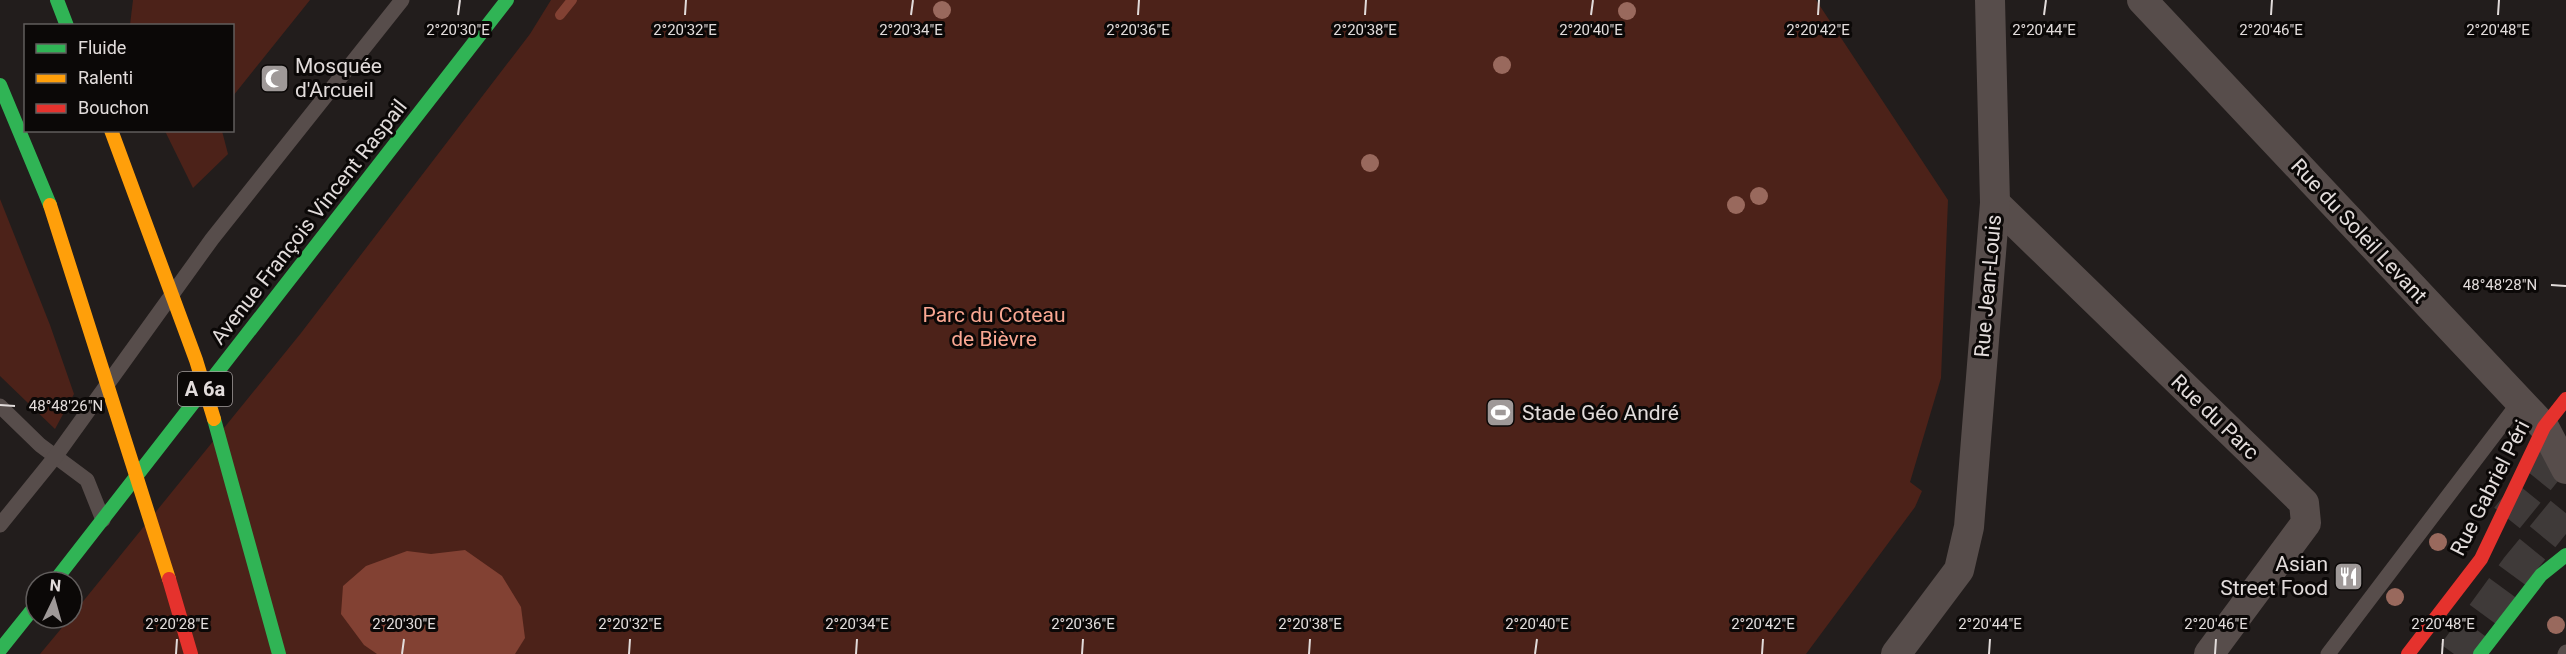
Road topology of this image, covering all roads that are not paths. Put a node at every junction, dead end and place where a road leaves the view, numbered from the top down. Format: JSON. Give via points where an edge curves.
{"nodes":[{"id":1,"x":57,"y":0,"type":"edge"},
{"id":2,"x":402,"y":0,"type":"edge"},
{"id":3,"x":1990,"y":0,"type":"edge"},
{"id":4,"x":2142,"y":0,"type":"edge"},
{"id":5,"x":503,"y":2,"type":"edge"},
{"id":6,"x":66,"y":24,"type":"edge"},
{"id":7,"x":0,"y":85,"type":"edge"},
{"id":8,"x":112,"y":132,"type":"edge"},
{"id":9,"x":1995,"y":203,"type":"junction"},
{"id":10,"x":2566,"y":399,"type":"edge"},
{"id":11,"x":2520,"y":401,"type":"junction"},
{"id":12,"x":0,"y":406,"type":"edge"},
{"id":13,"x":2544,"y":427,"type":"junction"},
{"id":14,"x":55,"y":457,"type":"junction"},
{"id":15,"x":2566,"y":469,"type":"edge"},
{"id":16,"x":103,"y":520,"type":"junction"},
{"id":17,"x":0,"y":525,"type":"edge"},
{"id":18,"x":2566,"y":555,"type":"edge"},
{"id":19,"x":63,"y":570,"type":"edge"},
{"id":20,"x":24,"y":619,"type":"edge"},
{"id":21,"x":0,"y":650,"type":"edge"},
{"id":22,"x":191,"y":654,"type":"edge"},
{"id":23,"x":279,"y":654,"type":"edge"},
{"id":24,"x":1896,"y":654,"type":"edge"},
{"id":25,"x":2209,"y":654,"type":"edge"},
{"id":26,"x":2328,"y":654,"type":"edge"},
{"id":27,"x":2408,"y":654,"type":"edge"},
{"id":28,"x":2480,"y":654,"type":"edge"}],
"edges":[{"from":1,"to":6,"type":"main road"},
{"from":2,"to":14,"type":"lane","via":[[212,240]]},
{"from":3,"to":9,"type":"street","name":"Rue Jean-Louis"},
{"from":4,"to":11,"type":"street","name":"Rue du Soleil Levant"},
{"from":5,"to":16,"type":"main road","name":"Avenue François Vincent Raspail"},
{"from":7,"to":22,"type":"main road","bridge":true,"via":[[50,206],[151,516]]},
{"from":8,"to":23,"type":"main road","number":"A 6a","bridge":true,"via":[[196,360]]},
{"from":9,"to":24,"type":"street","name":"Rue Jean-Louis","via":[[1969,527],[1959,570]]},
{"from":9,"to":25,"type":"street","name":"Rue du Parc","via":[[2304,503],[2306,523]]},
{"from":10,"to":13,"type":"main road","name":"Rue Gabriel Péri"},
{"from":11,"to":13,"type":"street","name":"Rue du Soleil Levant"},
{"from":11,"to":26,"type":"lane"},
{"from":12,"to":14,"type":"lane"},
{"from":13,"to":15,"type":"street","name":"Rue du Soleil Levant"},
{"from":13,"to":27,"type":"main road","name":"Rue Gabriel Péri","via":[[2481,559]]},
{"from":14,"to":16,"type":"lane","via":[[87,480]]},
{"from":14,"to":17,"type":"lane"},
{"from":16,"to":19,"type":"main road","name":"Avenue François Vincent Raspail"},
{"from":18,"to":28,"type":"main road","via":[[2541,575]]},
{"from":20,"to":21,"type":"main road"}]}
